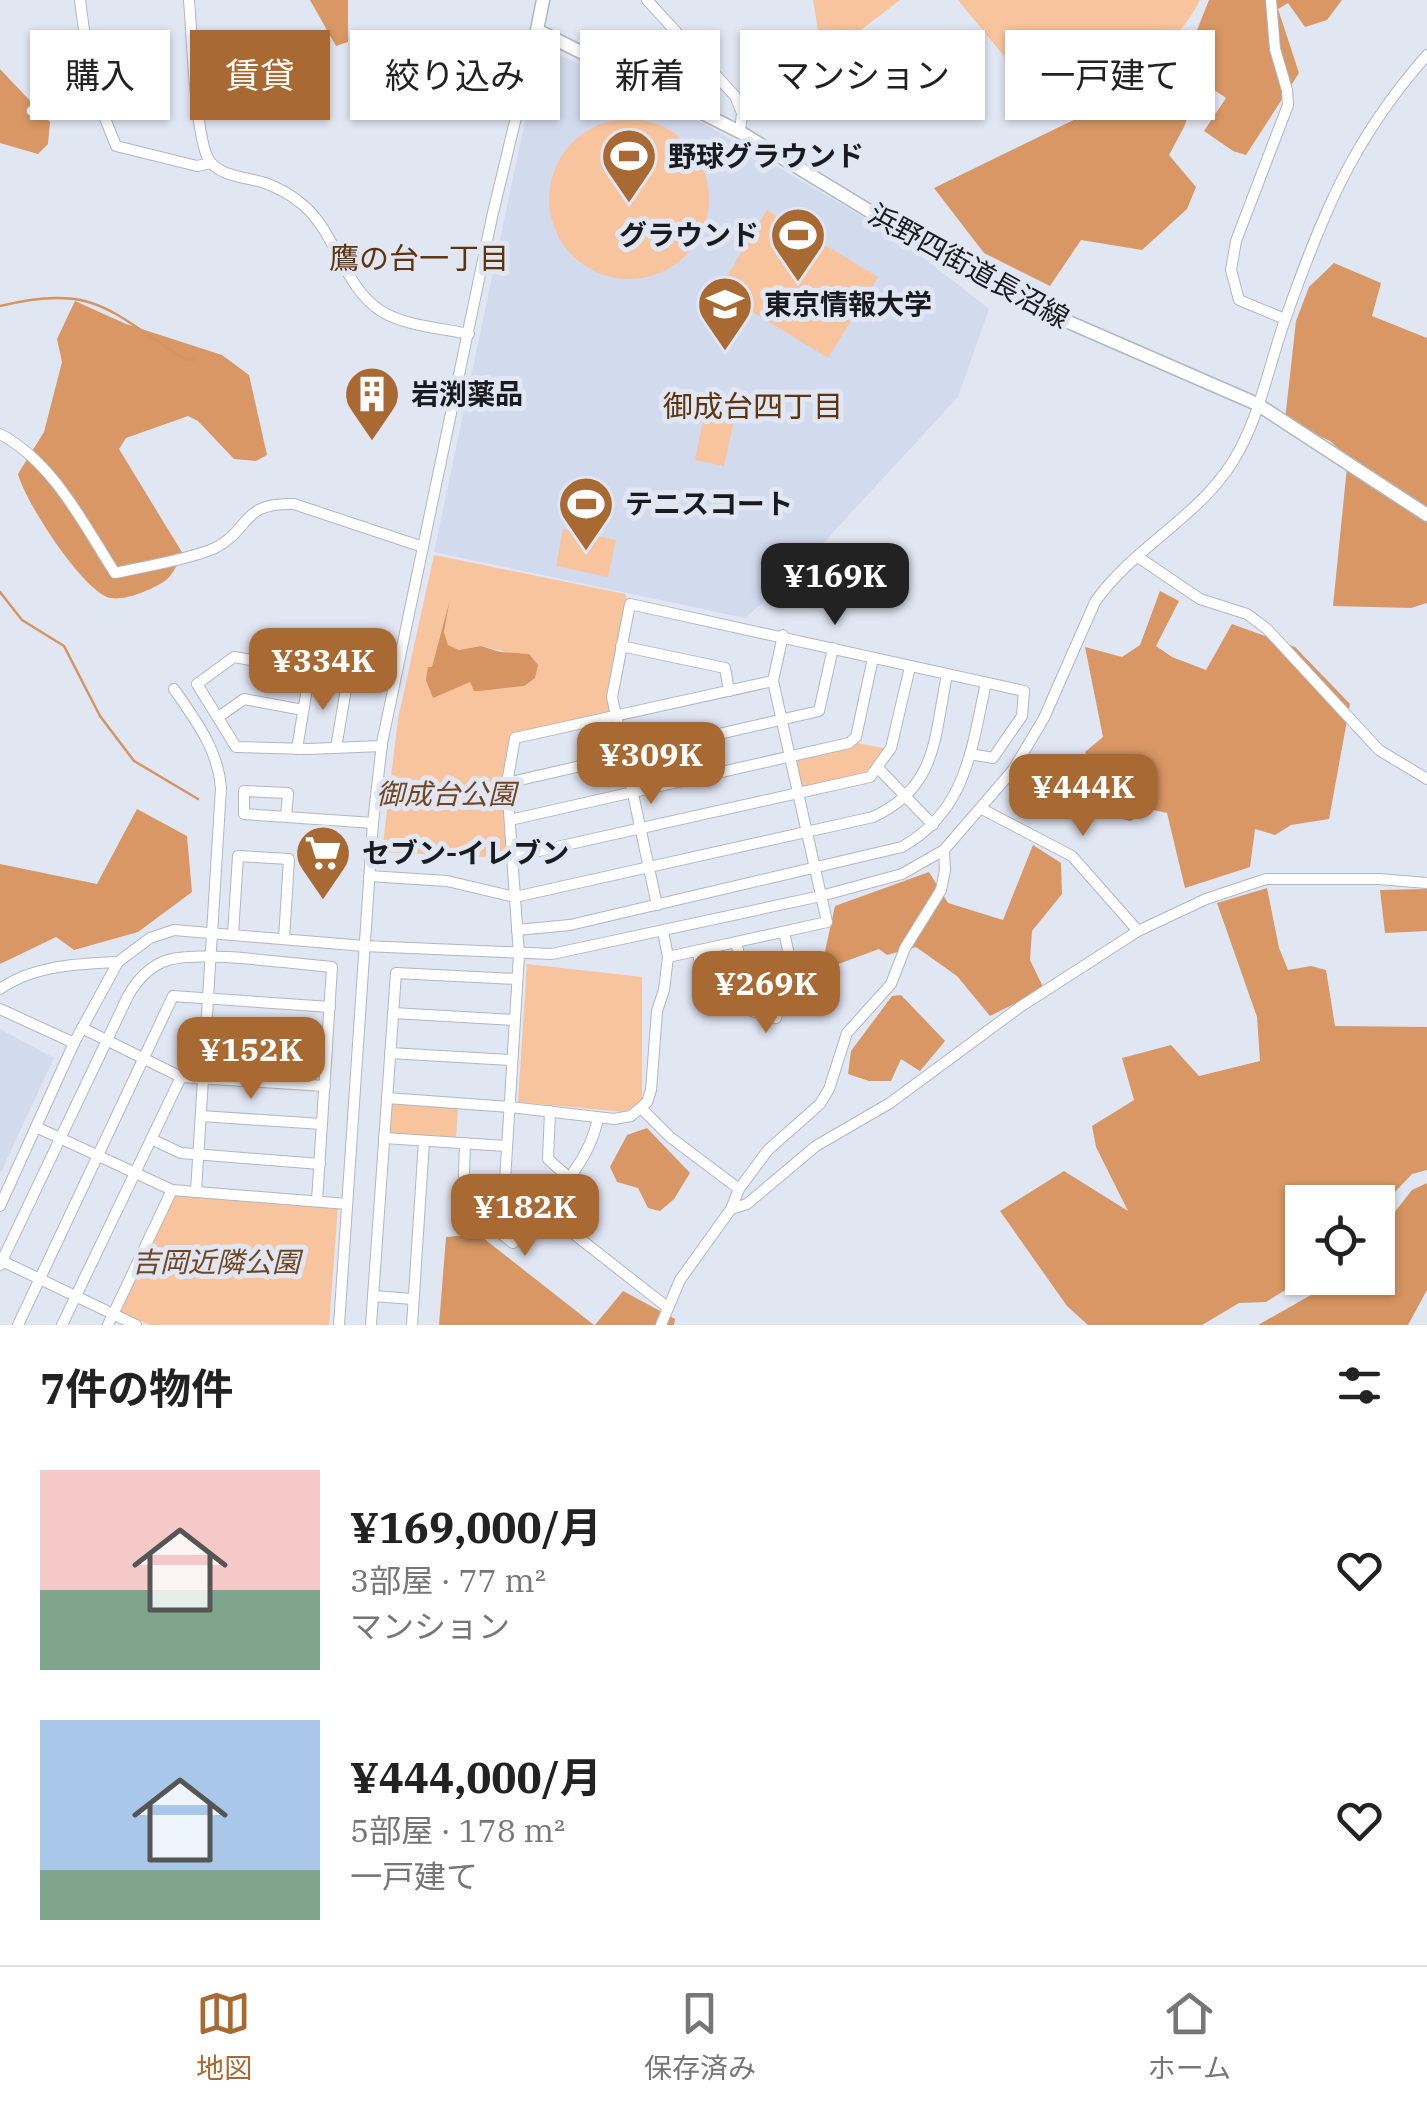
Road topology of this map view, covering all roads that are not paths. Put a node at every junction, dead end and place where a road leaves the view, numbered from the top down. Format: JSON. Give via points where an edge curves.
{"nodes":[{"id":1,"x":80,"y":0,"type":"edge"},
{"id":2,"x":189,"y":0,"type":"edge"},
{"id":3,"x":543,"y":0,"type":"edge"},
{"id":4,"x":647,"y":0,"type":"edge"},
{"id":5,"x":1270,"y":0,"type":"edge"},
{"id":6,"x":84,"y":30,"type":"edge"},
{"id":7,"x":537,"y":30,"type":"edge"},
{"id":8,"x":560,"y":42,"type":"edge"},
{"id":9,"x":1427,"y":55,"type":"edge"},
{"id":10,"x":104,"y":120,"type":"edge"},
{"id":11,"x":515,"y":120,"type":"edge"},
{"id":12,"x":740,"y":132,"type":"junction"},
{"id":13,"x":210,"y":163,"type":"junction"},
{"id":14,"x":1285,"y":319,"type":"junction"},
{"id":15,"x":470,"y":334,"type":"junction"},
{"id":16,"x":1257,"y":404,"type":"junction"},
{"id":17,"x":0,"y":434,"type":"edge"},
{"id":18,"x":1427,"y":515,"type":"edge"},
{"id":19,"x":424,"y":547,"type":"junction"},
{"id":20,"x":1138,"y":558,"type":"junction"},
{"id":21,"x":782,"y":636,"type":"junction"},
{"id":22,"x":621,"y":646,"type":"junction"},
{"id":23,"x":834,"y":648,"type":"junction"},
{"id":24,"x":873,"y":658,"type":"junction"},
{"id":25,"x":910,"y":667,"type":"junction"},
{"id":26,"x":310,"y":670,"type":"junction"},
{"id":27,"x":947,"y":675,"type":"junction"},
{"id":28,"x":348,"y":677,"type":"junction"},
{"id":29,"x":773,"y":681,"type":"junction"},
{"id":30,"x":986,"y":683,"type":"junction"},
{"id":31,"x":394,"y":684,"type":"junction"},
{"id":32,"x":174,"y":690,"type":"dead end"},
{"id":33,"x":729,"y":691,"type":"junction"},
{"id":34,"x":303,"y":710,"type":"junction"},
{"id":35,"x":220,"y":716,"type":"junction"},
{"id":36,"x":614,"y":716,"type":"junction"},
{"id":37,"x":782,"y":722,"type":"junction"},
{"id":38,"x":382,"y":746,"type":"junction"},
{"id":39,"x":336,"y":748,"type":"junction"},
{"id":40,"x":296,"y":749,"type":"junction"},
{"id":41,"x":970,"y":754,"type":"junction"},
{"id":42,"x":790,"y":756,"type":"junction"},
{"id":43,"x":624,"y":758,"type":"junction"},
{"id":44,"x":879,"y":769,"type":"junction"},
{"id":45,"x":1427,"y":780,"type":"edge"},
{"id":46,"x":508,"y":784,"type":"junction"},
{"id":47,"x":632,"y":793,"type":"junction"},
{"id":48,"x":798,"y":795,"type":"junction"},
{"id":49,"x":906,"y":798,"type":"junction"},
{"id":50,"x":982,"y":809,"type":"junction"},
{"id":51,"x":286,"y":817,"type":"junction"},
{"id":52,"x":510,"y":820,"type":"junction"},
{"id":53,"x":373,"y":824,"type":"junction"},
{"id":54,"x":934,"y":825,"type":"junction"},
{"id":55,"x":640,"y":830,"type":"junction"},
{"id":56,"x":807,"y":832,"type":"junction"},
{"id":57,"x":944,"y":850,"type":"junction"},
{"id":58,"x":512,"y":857,"type":"junction"},
{"id":59,"x":648,"y":868,"type":"junction"},
{"id":60,"x":816,"y":870,"type":"junction"},
{"id":61,"x":369,"y":876,"type":"junction"},
{"id":62,"x":1427,"y":883,"type":"edge"},
{"id":63,"x":821,"y":896,"type":"junction"},
{"id":64,"x":515,"y":897,"type":"junction"},
{"id":65,"x":657,"y":906,"type":"junction"},
{"id":66,"x":517,"y":930,"type":"junction"},
{"id":67,"x":663,"y":931,"type":"junction"},
{"id":68,"x":1138,"y":931,"type":"junction"},
{"id":69,"x":213,"y":932,"type":"junction"},
{"id":70,"x":784,"y":932,"type":"junction"},
{"id":71,"x":233,"y":934,"type":"junction"},
{"id":72,"x":284,"y":939,"type":"junction"},
{"id":73,"x":736,"y":942,"type":"junction"},
{"id":74,"x":364,"y":946,"type":"junction"},
{"id":75,"x":697,"y":951,"type":"junction"},
{"id":76,"x":519,"y":955,"type":"junction"},
{"id":77,"x":668,"y":957,"type":"junction"},
{"id":78,"x":212,"y":958,"type":"junction"},
{"id":79,"x":118,"y":962,"type":"junction"},
{"id":80,"x":517,"y":980,"type":"junction"},
{"id":81,"x":787,"y":981,"type":"junction"},
{"id":82,"x":0,"y":989,"type":"edge"},
{"id":83,"x":208,"y":998,"type":"junction"},
{"id":84,"x":330,"y":1007,"type":"junction"},
{"id":85,"x":0,"y":1010,"type":"edge"},
{"id":86,"x":393,"y":1013,"type":"junction"},
{"id":87,"x":514,"y":1020,"type":"junction"},
{"id":88,"x":82,"y":1028,"type":"junction"},
{"id":89,"x":206,"y":1038,"type":"junction"},
{"id":90,"x":106,"y":1041,"type":"junction"},
{"id":91,"x":74,"y":1043,"type":"junction"},
{"id":92,"x":327,"y":1047,"type":"junction"},
{"id":93,"x":390,"y":1053,"type":"junction"},
{"id":94,"x":143,"y":1059,"type":"junction"},
{"id":95,"x":512,"y":1060,"type":"junction"},
{"id":96,"x":181,"y":1077,"type":"junction"},
{"id":97,"x":203,"y":1079,"type":"junction"},
{"id":98,"x":325,"y":1086,"type":"junction"},
{"id":99,"x":387,"y":1098,"type":"junction"},
{"id":100,"x":510,"y":1106,"type":"junction"},
{"id":101,"x":642,"y":1109,"type":"junction"},
{"id":102,"x":550,"y":1111,"type":"junction"},
{"id":103,"x":201,"y":1116,"type":"junction"},
{"id":104,"x":598,"y":1118,"type":"junction"},
{"id":105,"x":322,"y":1124,"type":"junction"},
{"id":106,"x":36,"y":1127,"type":"junction"},
{"id":107,"x":60,"y":1138,"type":"junction"},
{"id":108,"x":384,"y":1138,"type":"junction"},
{"id":109,"x":151,"y":1139,"type":"junction"},
{"id":110,"x":424,"y":1141,"type":"junction"},
{"id":111,"x":465,"y":1144,"type":"junction"},
{"id":112,"x":506,"y":1146,"type":"junction"},
{"id":113,"x":198,"y":1155,"type":"junction"},
{"id":114,"x":98,"y":1156,"type":"junction"},
{"id":115,"x":320,"y":1164,"type":"junction"},
{"id":116,"x":134,"y":1174,"type":"junction"},
{"id":117,"x":568,"y":1177,"type":"junction"},
{"id":118,"x":739,"y":1189,"type":"junction"},
{"id":119,"x":172,"y":1190,"type":"junction"},
{"id":120,"x":196,"y":1192,"type":"junction"},
{"id":121,"x":317,"y":1201,"type":"junction"},
{"id":122,"x":348,"y":1204,"type":"junction"},
{"id":123,"x":0,"y":1206,"type":"edge"},
{"id":124,"x":731,"y":1208,"type":"junction"},
{"id":125,"x":540,"y":1210,"type":"junction"},
{"id":126,"x":1,"y":1262,"type":"edge"},
{"id":127,"x":40,"y":1279,"type":"junction"},
{"id":128,"x":76,"y":1296,"type":"junction"},
{"id":129,"x":373,"y":1296,"type":"junction"},
{"id":130,"x":414,"y":1299,"type":"junction"},
{"id":131,"x":668,"y":1306,"type":"junction"},
{"id":132,"x":110,"y":1320,"type":"edge"},
{"id":133,"x":18,"y":1325,"type":"edge"},
{"id":134,"x":62,"y":1325,"type":"edge"},
{"id":135,"x":136,"y":1325,"type":"edge"},
{"id":136,"x":339,"y":1325,"type":"edge"},
{"id":137,"x":371,"y":1325,"type":"edge"},
{"id":138,"x":412,"y":1325,"type":"edge"},
{"id":139,"x":661,"y":1325,"type":"edge"}],
"edges":[{"from":1,"to":6,"type":"street"},
{"from":2,"to":13,"type":"street","via":[[201,137]]},
{"from":3,"to":7,"type":"main road"},
{"from":4,"to":12,"type":"street","via":[[735,96]]},
{"from":5,"to":14,"type":"street","via":[[1288,105],[1252,193],[1231,270],[1239,300]]},
{"from":8,"to":12,"type":"main road","name":"浜野四街道長沼線"},
{"from":9,"to":14,"type":"street","via":[[1353,154]]},
{"from":10,"to":13,"type":"street","via":[[116,146],[197,166]]},
{"from":11,"to":15,"type":"street"},
{"from":12,"to":16,"type":"main road","name":"浜野四街道長沼線","via":[[1020,300]]},
{"from":13,"to":15,"type":"street","via":[[302,203],[379,310]]},
{"from":14,"to":16,"type":"street"},
{"from":15,"to":19,"type":"street"},
{"from":16,"to":18,"type":"main road","name":"浜野四街道長沼線"},
{"from":16,"to":20,"type":"street","via":[[1223,477]]},
{"from":17,"to":19,"type":"street","via":[[46,471],[114,573],[216,548],[252,511],[278,503]]},
{"from":19,"to":31,"type":"street"},
{"from":20,"to":45,"type":"street","via":[[1200,600],[1247,614],[1379,750]]},
{"from":20,"to":50,"type":"street","via":[[1095,602],[1027,750]]},
{"from":21,"to":22,"type":"street","via":[[630,604]]},
{"from":21,"to":23,"type":"street"},
{"from":21,"to":29,"type":"street"},
{"from":22,"to":33,"type":"street","via":[[724,668]]},
{"from":22,"to":36,"type":"street"},
{"from":23,"to":24,"type":"street"},
{"from":23,"to":37,"type":"street","via":[[819,710]]},
{"from":24,"to":25,"type":"street"},
{"from":24,"to":42,"type":"street","via":[[853,741]]},
{"from":25,"to":27,"type":"street"},
{"from":25,"to":44,"type":"street","via":[[891,748]]},
{"from":26,"to":28,"type":"street"},
{"from":26,"to":34,"type":"street"},
{"from":26,"to":35,"type":"street","via":[[234,657],[197,684]]},
{"from":27,"to":30,"type":"street"},
{"from":27,"to":49,"type":"street","via":[[928,763]]},
{"from":28,"to":31,"type":"street"},
{"from":28,"to":39,"type":"street"},
{"from":29,"to":33,"type":"street"},
{"from":29,"to":37,"type":"street"},
{"from":30,"to":41,"type":"street"},
{"from":30,"to":41,"type":"street","via":[[1024,691],[1022,716],[993,758]]},
{"from":31,"to":38,"type":"street"},
{"from":32,"to":69,"type":"street","via":[[220,770]]},
{"from":33,"to":36,"type":"street"},
{"from":34,"to":35,"type":"street","via":[[244,699]]},
{"from":34,"to":40,"type":"street"},
{"from":35,"to":40,"type":"street","via":[[236,746]]},
{"from":36,"to":43,"type":"street"},
{"from":36,"to":46,"type":"street","via":[[515,738]]},
{"from":37,"to":42,"type":"street"},
{"from":37,"to":43,"type":"street"},
{"from":38,"to":39,"type":"street"},
{"from":38,"to":53,"type":"street"},
{"from":39,"to":40,"type":"street"},
{"from":41,"to":54,"type":"street","via":[[952,802]]},
{"from":42,"to":47,"type":"street"},
{"from":42,"to":48,"type":"street"},
{"from":43,"to":46,"type":"street"},
{"from":43,"to":47,"type":"street"},
{"from":44,"to":48,"type":"street","via":[[862,780]]},
{"from":44,"to":49,"type":"street"},
{"from":46,"to":52,"type":"street"},
{"from":47,"to":52,"type":"street"},
{"from":47,"to":55,"type":"street"},
{"from":48,"to":55,"type":"street"},
{"from":48,"to":56,"type":"street"},
{"from":49,"to":54,"type":"street"},
{"from":49,"to":56,"type":"street","via":[[873,817]]},
{"from":50,"to":57,"type":"street"},
{"from":50,"to":68,"type":"street","via":[[1072,856]]},
{"from":51,"to":51,"type":"street","via":[[288,792],[244,791],[244,814]]},
{"from":51,"to":53,"type":"street"},
{"from":52,"to":58,"type":"street"},
{"from":53,"to":61,"type":"street"},
{"from":54,"to":60,"type":"street","via":[[902,847]]},
{"from":55,"to":58,"type":"street"},
{"from":55,"to":59,"type":"street"},
{"from":56,"to":59,"type":"street"},
{"from":56,"to":60,"type":"street"},
{"from":57,"to":63,"type":"street","via":[[902,874]]},
{"from":57,"to":118,"type":"street","via":[[941,890],[891,984],[847,1032],[820,1104],[768,1150]]},
{"from":58,"to":64,"type":"street"},
{"from":59,"to":64,"type":"street"},
{"from":59,"to":65,"type":"street"},
{"from":60,"to":63,"type":"street"},
{"from":60,"to":65,"type":"street"},
{"from":61,"to":64,"type":"street","via":[[447,881]]},
{"from":61,"to":74,"type":"street"},
{"from":62,"to":68,"type":"street","via":[[1266,880]]},
{"from":63,"to":67,"type":"street"},
{"from":63,"to":70,"type":"street","via":[[828,922]]},
{"from":64,"to":66,"type":"street"},
{"from":65,"to":66,"type":"street"},
{"from":66,"to":76,"type":"street"},
{"from":67,"to":76,"type":"street","via":[[586,949]]},
{"from":67,"to":77,"type":"street"},
{"from":68,"to":124,"type":"street","via":[[1020,1007],[890,1104],[816,1146],[748,1204]]},
{"from":69,"to":71,"type":"street"},
{"from":69,"to":78,"type":"street"},
{"from":69,"to":79,"type":"street","via":[[174,930]]},
{"from":70,"to":73,"type":"street"},
{"from":70,"to":81,"type":"street","via":[[791,964]]},
{"from":71,"to":72,"type":"street"},
{"from":71,"to":72,"type":"street","via":[[238,856],[290,859]]},
{"from":72,"to":74,"type":"street"},
{"from":73,"to":75,"type":"street"},
{"from":73,"to":81,"type":"street","via":[[742,967]]},
{"from":74,"to":76,"type":"street"},
{"from":74,"to":122,"type":"street"},
{"from":75,"to":77,"type":"street"},
{"from":75,"to":81,"type":"street","via":[[710,998],[776,1018]]},
{"from":76,"to":80,"type":"street"},
{"from":77,"to":101,"type":"street","via":[[651,1090]]},
{"from":78,"to":83,"type":"street"},
{"from":78,"to":84,"type":"street","via":[[332,968]]},
{"from":78,"to":90,"type":"street","via":[[167,960],[142,975]]},
{"from":79,"to":82,"type":"street","via":[[72,962]]},
{"from":79,"to":88,"type":"street"},
{"from":80,"to":86,"type":"street","via":[[396,973]]},
{"from":80,"to":87,"type":"street"},
{"from":83,"to":84,"type":"street"},
{"from":83,"to":89,"type":"street"},
{"from":83,"to":94,"type":"street","via":[[173,996]]},
{"from":84,"to":92,"type":"street"},
{"from":85,"to":91,"type":"street"},
{"from":86,"to":87,"type":"street"},
{"from":86,"to":93,"type":"street"},
{"from":87,"to":95,"type":"street"},
{"from":88,"to":90,"type":"street"},
{"from":88,"to":91,"type":"street"},
{"from":89,"to":92,"type":"street"},
{"from":89,"to":97,"type":"street"},
{"from":90,"to":94,"type":"street"},
{"from":90,"to":107,"type":"street"},
{"from":91,"to":106,"type":"street"},
{"from":92,"to":98,"type":"street"},
{"from":93,"to":95,"type":"street"},
{"from":93,"to":99,"type":"street"},
{"from":94,"to":96,"type":"street"},
{"from":94,"to":114,"type":"street"},
{"from":95,"to":100,"type":"street"},
{"from":96,"to":97,"type":"street"},
{"from":96,"to":109,"type":"street"},
{"from":97,"to":98,"type":"street"},
{"from":97,"to":103,"type":"street"},
{"from":98,"to":105,"type":"street"},
{"from":99,"to":100,"type":"street"},
{"from":99,"to":108,"type":"street"},
{"from":100,"to":102,"type":"street"},
{"from":100,"to":112,"type":"street"},
{"from":101,"to":104,"type":"street","via":[[624,1118]]},
{"from":101,"to":118,"type":"street"},
{"from":102,"to":104,"type":"street"},
{"from":102,"to":117,"type":"street","via":[[548,1159]]},
{"from":103,"to":105,"type":"street"},
{"from":103,"to":113,"type":"street"},
{"from":104,"to":117,"type":"street","via":[[590,1148]]},
{"from":105,"to":115,"type":"street"},
{"from":106,"to":107,"type":"street"},
{"from":106,"to":123,"type":"street"},
{"from":107,"to":114,"type":"street"},
{"from":107,"to":126,"type":"street"},
{"from":108,"to":110,"type":"street"},
{"from":108,"to":129,"type":"street"},
{"from":109,"to":113,"type":"street"},
{"from":109,"to":116,"type":"street"},
{"from":110,"to":111,"type":"street"},
{"from":110,"to":130,"type":"street"},
{"from":111,"to":112,"type":"street"},
{"from":111,"to":125,"type":"street","via":[[466,1206],[514,1243]]},
{"from":112,"to":125,"type":"street","via":[[504,1180]]},
{"from":113,"to":115,"type":"street"},
{"from":113,"to":120,"type":"street"},
{"from":114,"to":116,"type":"street"},
{"from":114,"to":127,"type":"street"},
{"from":115,"to":121,"type":"street"},
{"from":116,"to":119,"type":"street"},
{"from":116,"to":128,"type":"street"},
{"from":117,"to":125,"type":"street"},
{"from":118,"to":124,"type":"street"},
{"from":119,"to":120,"type":"street"},
{"from":119,"to":132,"type":"street"},
{"from":120,"to":121,"type":"street"},
{"from":121,"to":122,"type":"street"},
{"from":122,"to":136,"type":"street"},
{"from":124,"to":131,"type":"street"},
{"from":125,"to":131,"type":"street"},
{"from":126,"to":127,"type":"street"},
{"from":127,"to":128,"type":"street"},
{"from":127,"to":133,"type":"street"},
{"from":128,"to":132,"type":"street"},
{"from":128,"to":134,"type":"street"},
{"from":129,"to":130,"type":"street"},
{"from":129,"to":137,"type":"street"},
{"from":130,"to":138,"type":"street"},
{"from":131,"to":139,"type":"street"},
{"from":132,"to":135,"type":"street"}]}
